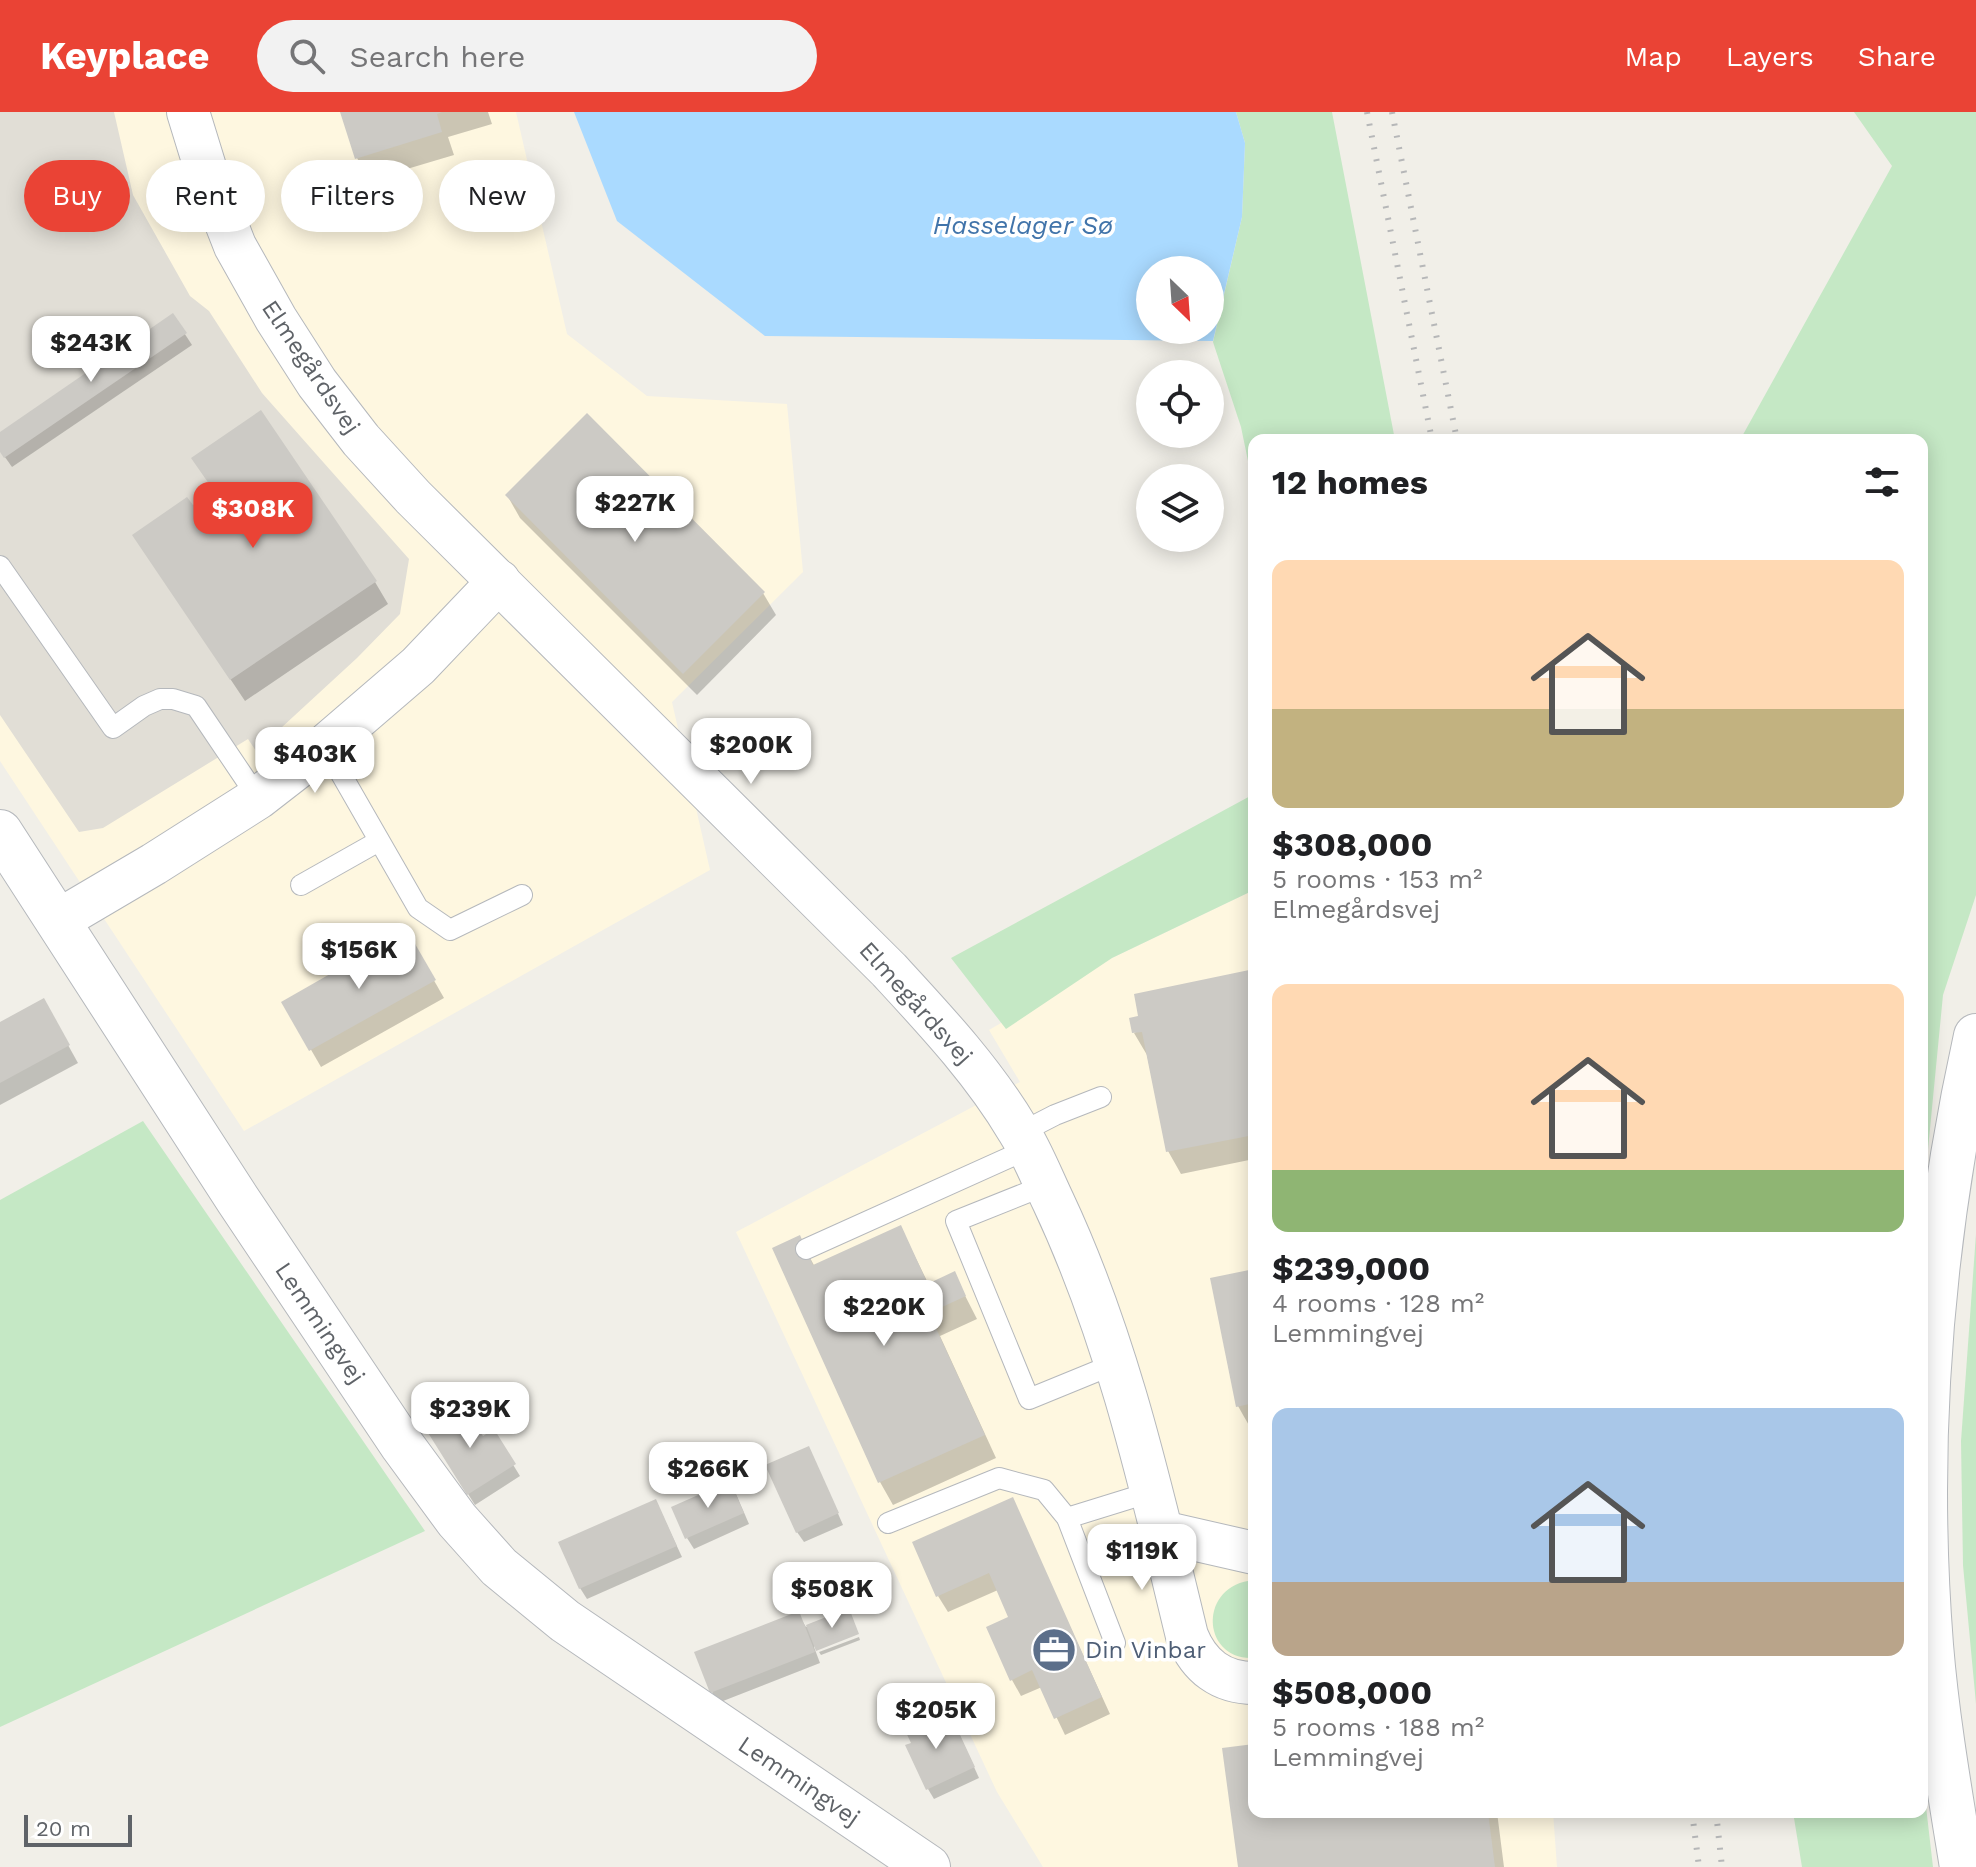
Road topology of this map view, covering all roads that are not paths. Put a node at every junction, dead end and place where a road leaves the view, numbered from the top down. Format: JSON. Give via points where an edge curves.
{"nodes":[{"id":1,"x":188,"y":112,"type":"edge"},
{"id":2,"x":0,"y":566,"type":"edge"},
{"id":3,"x":499,"y":581,"type":"junction"},
{"id":4,"x":325,"y":746,"type":"junction"},
{"id":5,"x":258,"y":798,"type":"junction"},
{"id":6,"x":0,"y":832,"type":"edge"},
{"id":7,"x":379,"y":841,"type":"junction"},
{"id":8,"x":301,"y":885,"type":"dead end"},
{"id":9,"x":522,"y":895,"type":"dead end"},
{"id":10,"x":59,"y":920,"type":"junction"},
{"id":11,"x":1976,"y":1036,"type":"edge"},
{"id":12,"x":1101,"y":1097,"type":"dead end"},
{"id":13,"x":1031,"y":1156,"type":"junction"},
{"id":14,"x":806,"y":1249,"type":"dead end"},
{"id":15,"x":1117,"y":1363,"type":"junction"},
{"id":16,"x":1928,"y":1399,"type":"edge"},
{"id":17,"x":1151,"y":1492,"type":"junction"},
{"id":18,"x":1067,"y":1518,"type":"junction"},
{"id":19,"x":888,"y":1523,"type":"dead end"},
{"id":20,"x":1162,"y":1532,"type":"junction"},
{"id":21,"x":1248,"y":1552,"type":"edge"},
{"id":22,"x":1928,"y":1574,"type":"edge"},
{"id":23,"x":1115,"y":1643,"type":"dead end"},
{"id":24,"x":1248,"y":1683,"type":"edge"},
{"id":25,"x":928,"y":1867,"type":"edge"},
{"id":26,"x":1962,"y":1867,"type":"edge"}],
"edges":[{"from":1,"to":3,"type":"street","name":"Elmegårdsvej","via":[[235,246],[311,374],[361,440]]},
{"from":2,"to":5,"type":"lane","via":[[113,728],[160,699],[196,706]]},
{"from":3,"to":4,"type":"street","via":[[418,666]]},
{"from":3,"to":13,"type":"street","name":"Elmegårdsvej","via":[[951,1037],[989,1086]]},
{"from":4,"to":5,"type":"street"},
{"from":4,"to":7,"type":"lane"},
{"from":5,"to":10,"type":"street"},
{"from":6,"to":10,"type":"street","name":"Lemmingvej"},
{"from":7,"to":8,"type":"lane"},
{"from":7,"to":9,"type":"lane","via":[[418,908],[450,930]]},
{"from":10,"to":25,"type":"street","name":"Lemmingvej","via":[[402,1445],[499,1567],[565,1621]]},
{"from":11,"to":16,"type":"street","via":[[1944,1206]]},
{"from":12,"to":13,"type":"lane","via":[[1055,1115]]},
{"from":13,"to":14,"type":"lane"},
{"from":13,"to":15,"type":"street","name":"Elmegårdsvej","via":[[1085,1272]]},
{"from":13,"to":15,"type":"lane","via":[[956,1221],[1029,1399]]},
{"from":15,"to":17,"type":"street","name":"Elmegårdsvej"},
{"from":17,"to":18,"type":"lane"},
{"from":17,"to":20,"type":"street","name":"Elmegårdsvej"},
{"from":18,"to":19,"type":"lane","via":[[1044,1490],[999,1478]]},
{"from":18,"to":23,"type":"lane"},
{"from":20,"to":21,"type":"street"},
{"from":20,"to":24,"type":"street","name":"Elmegårdsvej","via":[[1194,1652],[1218,1675]]},
{"from":22,"to":26,"type":"street","via":[[1931,1645]]}]}
